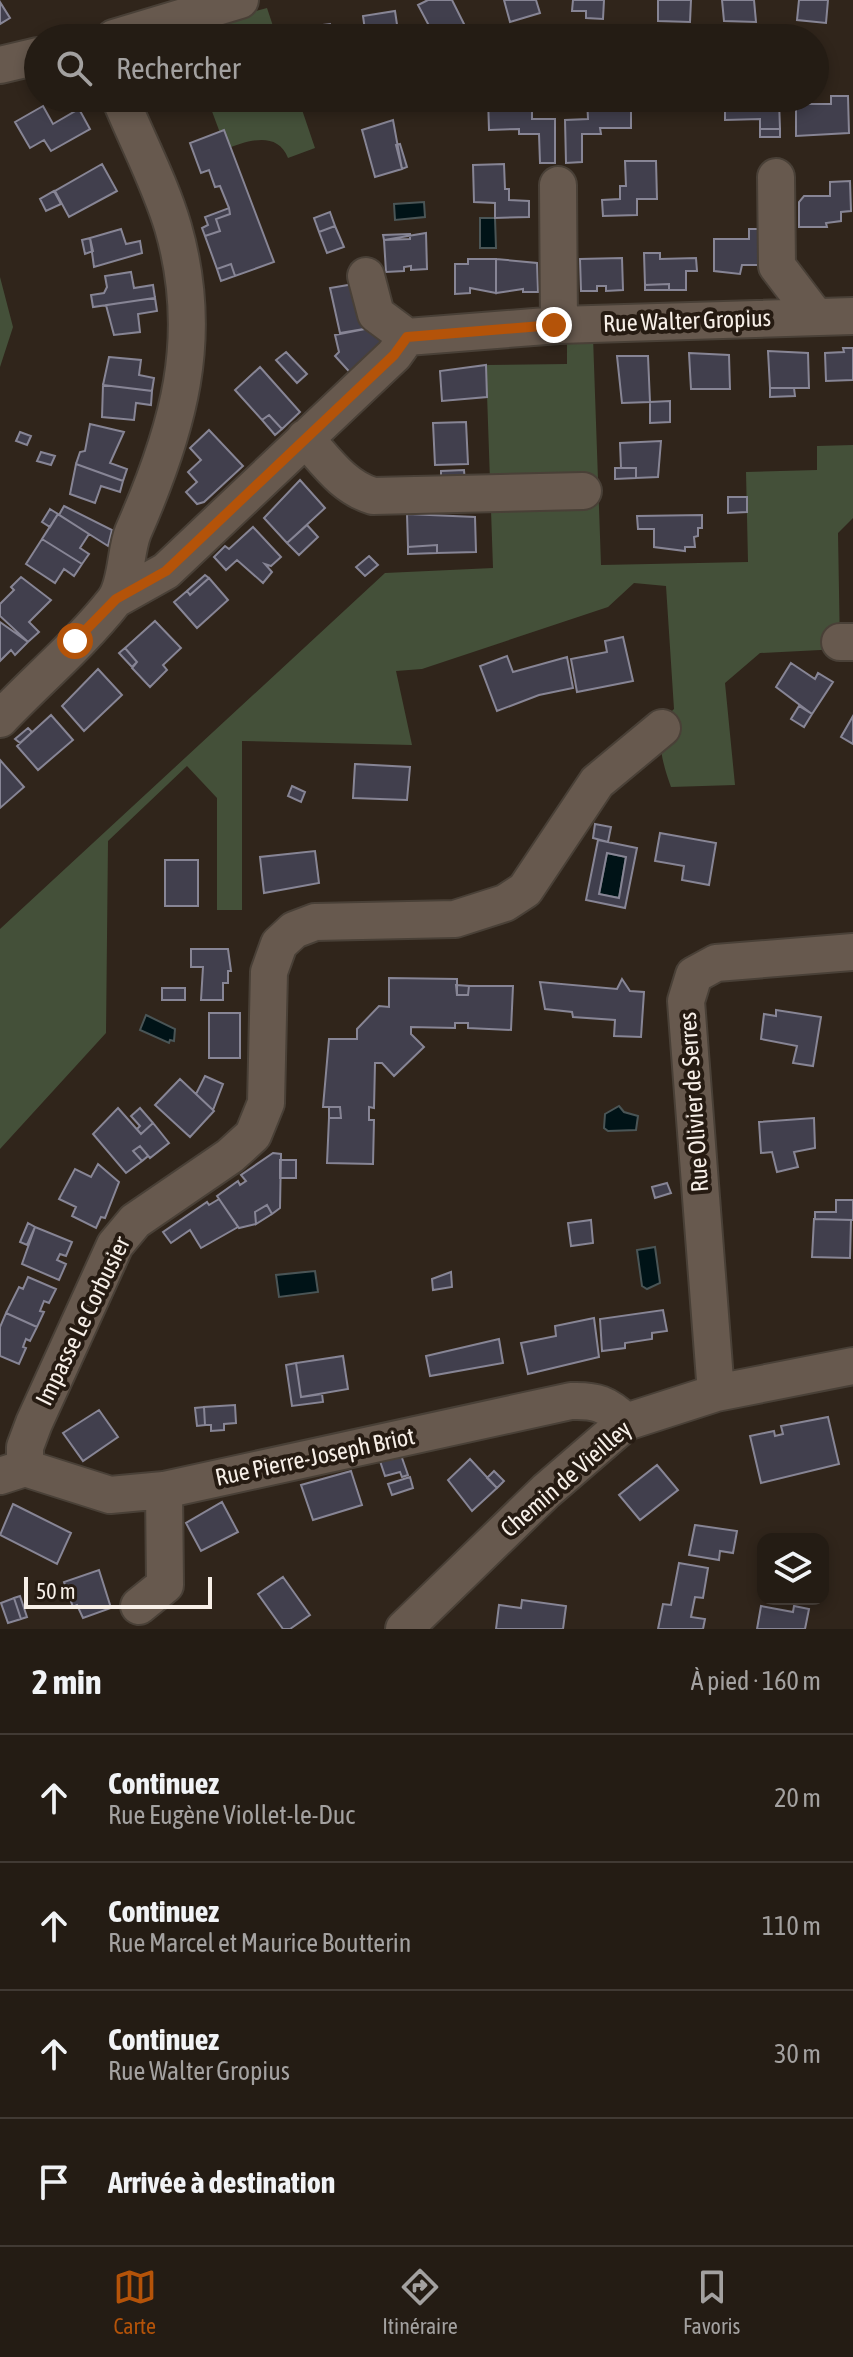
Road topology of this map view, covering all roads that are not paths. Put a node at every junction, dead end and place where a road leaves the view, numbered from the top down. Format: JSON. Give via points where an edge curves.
{"nodes":[{"id":1,"x":240,"y":0,"type":"edge"},
{"id":2,"x":160,"y":24,"type":"edge"},
{"id":3,"x":24,"y":59,"type":"edge"},
{"id":4,"x":0,"y":65,"type":"edge"},
{"id":5,"x":126,"y":112,"type":"edge"},
{"id":6,"x":776,"y":177,"type":"dead end"},
{"id":7,"x":558,"y":185,"type":"dead end"},
{"id":8,"x":366,"y":276,"type":"dead end"},
{"id":9,"x":815,"y":316,"type":"junction"},
{"id":10,"x":853,"y":316,"type":"edge"},
{"id":11,"x":559,"y":325,"type":"junction"},
{"id":12,"x":407,"y":337,"type":"junction"},
{"id":13,"x":305,"y":438,"type":"junction"},
{"id":14,"x":583,"y":491,"type":"dead end"},
{"id":15,"x":116,"y":599,"type":"junction"},
{"id":16,"x":0,"y":719,"type":"edge"},
{"id":17,"x":662,"y":728,"type":"dead end"},
{"id":18,"x":853,"y":952,"type":"edge"},
{"id":19,"x":853,"y":1366,"type":"edge"},
{"id":20,"x":716,"y":1393,"type":"junction"},
{"id":21,"x":626,"y":1422,"type":"junction"},
{"id":22,"x":12,"y":1472,"type":"edge"},
{"id":23,"x":164,"y":1490,"type":"junction"},
{"id":24,"x":139,"y":1606,"type":"dead end"},
{"id":25,"x":404,"y":1629,"type":"edge"}],
"edges":[{"from":1,"to":2,"type":"street"},
{"from":3,"to":4,"type":"street"},
{"from":5,"to":15,"type":"street","via":[[172,225],[185,298],[186,345],[177,419],[130,540]]},
{"from":6,"to":9,"type":"street","name":"Rue Walter Gropius","via":[[777,266]]},
{"from":7,"to":11,"type":"street"},
{"from":8,"to":12,"type":"street","via":[[376,314]]},
{"from":9,"to":10,"type":"street","name":"Rue Walter Gropius"},
{"from":9,"to":11,"type":"street","name":"Rue Walter Gropius"},
{"from":11,"to":12,"type":"street","name":"Rue Walter Gropius"},
{"from":12,"to":13,"type":"street"},
{"from":13,"to":14,"type":"street","via":[[345,482],[373,496]]},
{"from":13,"to":15,"type":"street","via":[[166,571]]},
{"from":15,"to":16,"type":"street"},
{"from":17,"to":22,"type":"street","name":"Impasse Le Corbusier","via":[[597,782],[525,890],[505,903],[455,919],[315,922],[294,930],[279,944],[269,972],[266,1103],[253,1135],[135,1221],[115,1245]]},
{"from":18,"to":20,"type":"street","name":"Rue Olivier de Serres","via":[[716,963],[694,975],[686,1001]]},
{"from":19,"to":20,"type":"street","name":"Chemin de Vieilley"},
{"from":20,"to":21,"type":"street","name":"Chemin de Vieilley"},
{"from":21,"to":23,"type":"street","name":"Rue Pierre-Joseph Briot","via":[[595,1400],[571,1401]]},
{"from":21,"to":25,"type":"street","name":"Chemin de Vieilley","via":[[546,1491]]},
{"from":22,"to":23,"type":"street","name":"Rue Pierre-Joseph Briot","via":[[110,1495]]},
{"from":23,"to":24,"type":"street","via":[[165,1585]]}]}
